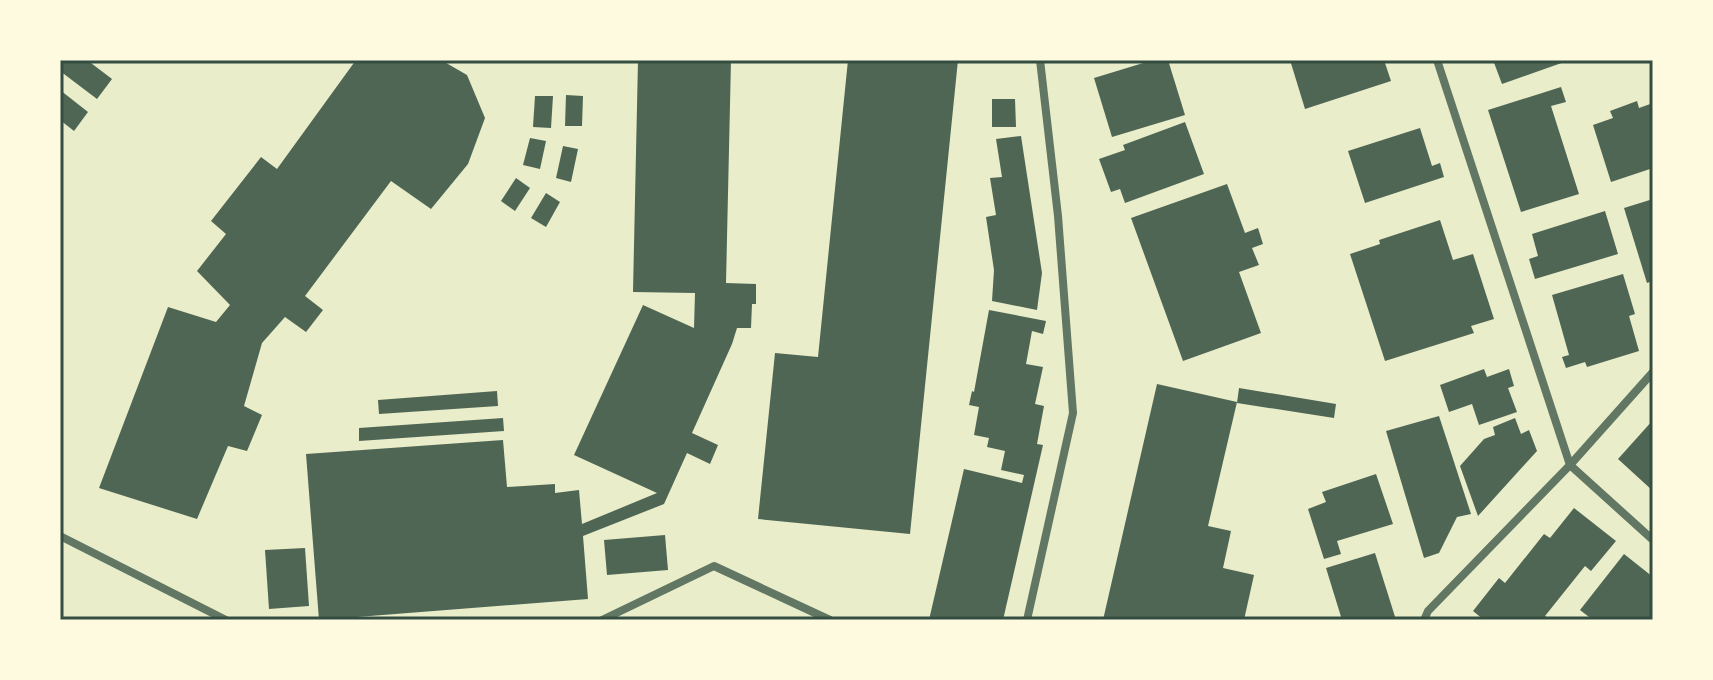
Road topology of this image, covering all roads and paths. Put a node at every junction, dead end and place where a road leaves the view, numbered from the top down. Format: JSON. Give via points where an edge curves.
{"nodes":[{"id":1,"x":1040,"y":60,"type":"edge"},
{"id":2,"x":1437,"y":60,"type":"edge"},
{"id":3,"x":1653,"y":372,"type":"edge"},
{"id":4,"x":1570,"y":465,"type":"junction"},
{"id":5,"x":60,"y":536,"type":"edge"},
{"id":6,"x":1653,"y":540,"type":"edge"},
{"id":7,"x":208,"y":616,"type":"edge"},
{"id":8,"x":226,"y":620,"type":"edge"},
{"id":9,"x":602,"y":620,"type":"edge"},
{"id":10,"x":830,"y":620,"type":"edge"},
{"id":11,"x":1027,"y":620,"type":"edge"},
{"id":12,"x":1424,"y":620,"type":"edge"}],
"edges":[{"from":1,"to":11,"type":"street","via":[[1073,413]]},
{"from":2,"to":4,"type":"street"},
{"from":3,"to":4,"type":"street"},
{"from":4,"to":6,"type":"street"},
{"from":4,"to":12,"type":"street"},
{"from":5,"to":7,"type":"street"},
{"from":7,"to":8,"type":"street"},
{"from":9,"to":10,"type":"street","via":[[714,566]]}]}
